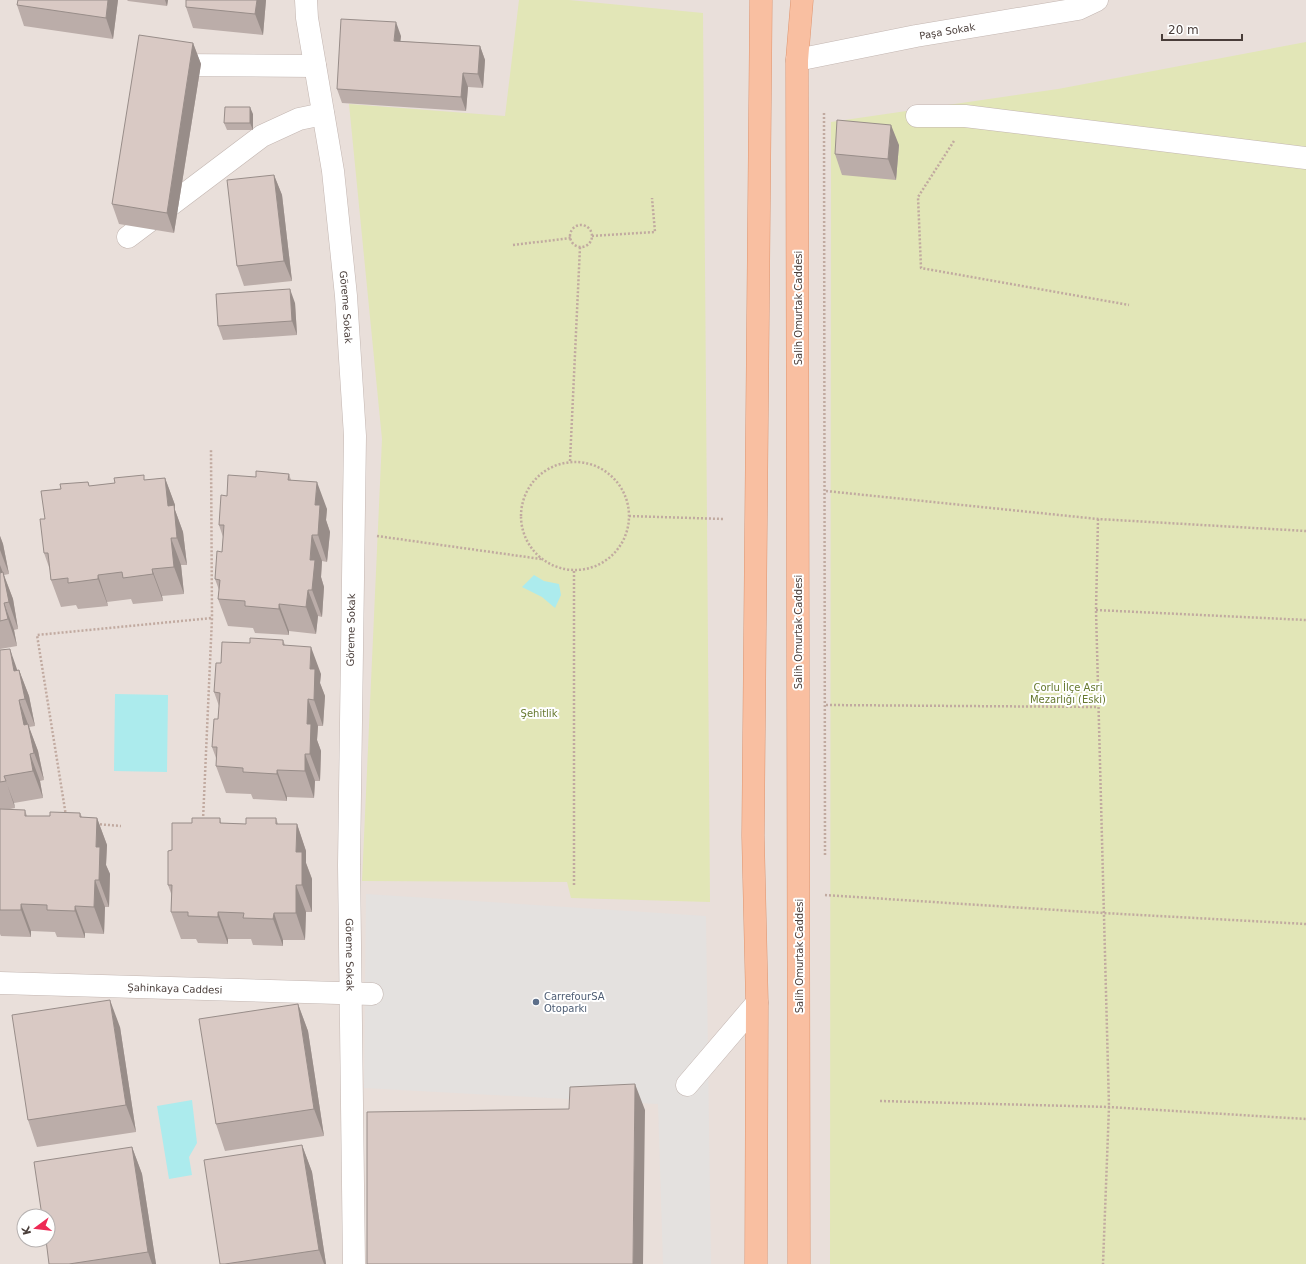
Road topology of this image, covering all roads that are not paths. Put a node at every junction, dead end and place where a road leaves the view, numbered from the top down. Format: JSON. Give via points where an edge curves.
{"nodes":[{"id":1,"x":306,"y":0,"type":"edge"},
{"id":2,"x":761,"y":0,"type":"edge"},
{"id":3,"x":1097,"y":0,"type":"edge"},
{"id":4,"x":805,"y":4,"type":"edge"},
{"id":5,"x":797,"y":60,"type":"junction"},
{"id":6,"x":174,"y":65,"type":"edge"},
{"id":7,"x":315,"y":66,"type":"junction"},
{"id":8,"x":324,"y":114,"type":"junction"},
{"id":9,"x":917,"y":116,"type":"dead end"},
{"id":10,"x":1306,"y":158,"type":"edge"},
{"id":11,"x":128,"y":237,"type":"dead end"},
{"id":12,"x":0,"y":983,"type":"edge"},
{"id":13,"x":350,"y":992,"type":"junction"},
{"id":14,"x":372,"y":994,"type":"dead end"},
{"id":15,"x":757,"y":1003,"type":"junction"},
{"id":16,"x":687,"y":1086,"type":"dead end"},
{"id":17,"x":354,"y":1264,"type":"edge"},
{"id":18,"x":756,"y":1264,"type":"edge"},
{"id":19,"x":799,"y":1264,"type":"edge"}],
"edges":[{"from":1,"to":7,"type":"street","name":"Göreme Sokak"},
{"from":2,"to":15,"type":"main road","via":[[753,836]]},
{"from":3,"to":5,"type":"street","name":"Paşa Sokak","via":[[1078,9],[916,36]]},
{"from":4,"to":5,"type":"main road","name":"Salih Omurtak Caddesi"},
{"from":5,"to":19,"type":"main road","name":"Salih Omurtak Caddesi"},
{"from":6,"to":7,"type":"street"},
{"from":7,"to":8,"type":"street","name":"Göreme Sokak"},
{"from":8,"to":11,"type":"street","via":[[299,119],[262,136]]},
{"from":8,"to":13,"type":"street","name":"Göreme Sokak","via":[[333,171],[346,296],[355,436],[349,834]]},
{"from":9,"to":10,"type":"street","via":[[965,116]]},
{"from":12,"to":13,"type":"street","name":"Şahinkaya Caddesi"},
{"from":13,"to":14,"type":"street","name":"Şahinkaya Caddesi"},
{"from":13,"to":17,"type":"street","name":"Göreme Sokak"},
{"from":15,"to":16,"type":"street"},
{"from":15,"to":18,"type":"main road"}]}
